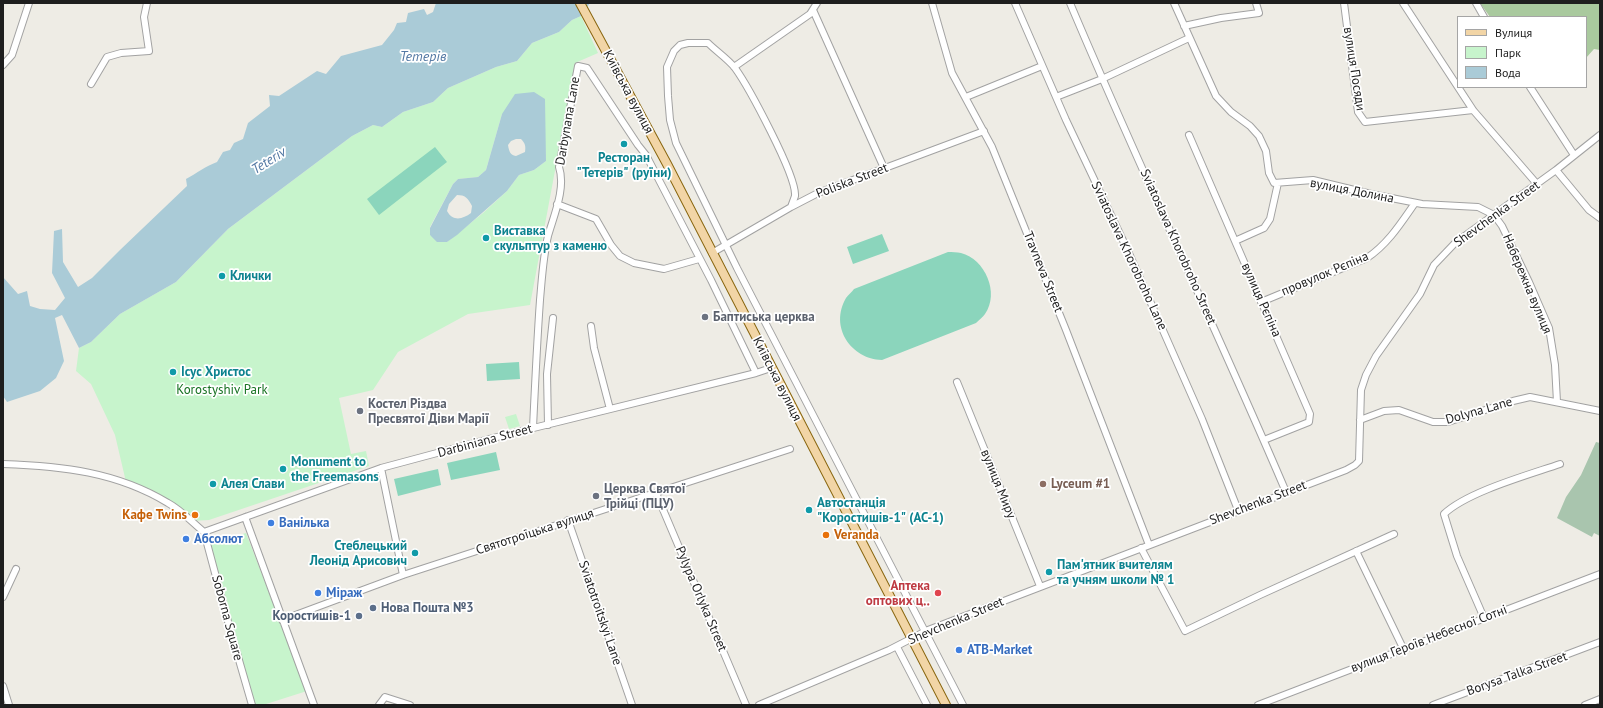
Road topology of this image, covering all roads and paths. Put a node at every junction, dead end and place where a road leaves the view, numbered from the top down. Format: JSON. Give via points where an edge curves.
{"nodes":[{"id":1,"x":29,"y":3,"type":"edge"},
{"id":2,"x":147,"y":3,"type":"edge"},
{"id":3,"x":580,"y":3,"type":"edge"},
{"id":4,"x":818,"y":3,"type":"edge"},
{"id":5,"x":932,"y":3,"type":"edge"},
{"id":6,"x":1015,"y":3,"type":"edge"},
{"id":7,"x":1070,"y":3,"type":"edge"},
{"id":8,"x":1174,"y":3,"type":"edge"},
{"id":9,"x":1256,"y":3,"type":"edge"},
{"id":10,"x":1344,"y":3,"type":"edge"},
{"id":11,"x":1403,"y":3,"type":"edge"},
{"id":12,"x":1476,"y":3,"type":"edge"},
{"id":13,"x":813,"y":10,"type":"junction"},
{"id":14,"x":1483,"y":16,"type":"edge"},
{"id":15,"x":1184,"y":26,"type":"junction"},
{"id":16,"x":1189,"y":38,"type":"junction"},
{"id":17,"x":3,"y":65,"type":"edge"},
{"id":18,"x":1042,"y":66,"type":"junction"},
{"id":19,"x":734,"y":67,"type":"junction"},
{"id":20,"x":1102,"y":79,"type":"junction"},
{"id":21,"x":92,"y":84,"type":"dead end"},
{"id":22,"x":1457,"y":86,"type":"edge"},
{"id":23,"x":1459,"y":88,"type":"edge"},
{"id":24,"x":1531,"y":88,"type":"edge"},
{"id":25,"x":966,"y":97,"type":"junction"},
{"id":26,"x":1056,"y":98,"type":"junction"},
{"id":27,"x":1473,"y":110,"type":"junction"},
{"id":28,"x":984,"y":131,"type":"junction"},
{"id":29,"x":1189,"y":135,"type":"dead end"},
{"id":30,"x":1600,"y":135,"type":"edge"},
{"id":31,"x":1574,"y":154,"type":"junction"},
{"id":32,"x":884,"y":168,"type":"junction"},
{"id":33,"x":1556,"y":170,"type":"junction"},
{"id":34,"x":1278,"y":183,"type":"junction"},
{"id":35,"x":1537,"y":184,"type":"junction"},
{"id":36,"x":1414,"y":203,"type":"junction"},
{"id":37,"x":557,"y":204,"type":"junction"},
{"id":38,"x":791,"y":207,"type":"junction"},
{"id":39,"x":1494,"y":215,"type":"junction"},
{"id":40,"x":1600,"y":218,"type":"edge"},
{"id":41,"x":1234,"y":241,"type":"junction"},
{"id":42,"x":726,"y":245,"type":"junction"},
{"id":43,"x":712,"y":253,"type":"junction"},
{"id":44,"x":699,"y":259,"type":"junction"},
{"id":45,"x":1261,"y":302,"type":"junction"},
{"id":46,"x":553,"y":318,"type":"dead end"},
{"id":47,"x":592,"y":326,"type":"dead end"},
{"id":48,"x":771,"y":368,"type":"junction"},
{"id":49,"x":756,"y":373,"type":"junction"},
{"id":50,"x":957,"y":382,"type":"dead end"},
{"id":51,"x":1557,"y":402,"type":"junction"},
{"id":52,"x":610,"y":409,"type":"junction"},
{"id":53,"x":1600,"y":411,"type":"edge"},
{"id":54,"x":1360,"y":420,"type":"junction"},
{"id":55,"x":548,"y":425,"type":"junction"},
{"id":56,"x":533,"y":428,"type":"junction"},
{"id":57,"x":1264,"y":440,"type":"junction"},
{"id":58,"x":790,"y":450,"type":"dead end"},
{"id":59,"x":3,"y":464,"type":"edge"},
{"id":60,"x":1560,"y":464,"type":"dead end"},
{"id":61,"x":381,"y":468,"type":"junction"},
{"id":62,"x":1286,"y":492,"type":"junction"},
{"id":63,"x":656,"y":494,"type":"junction"},
{"id":64,"x":1238,"y":510,"type":"junction"},
{"id":65,"x":245,"y":517,"type":"junction"},
{"id":66,"x":568,"y":520,"type":"junction"},
{"id":67,"x":204,"y":532,"type":"junction"},
{"id":68,"x":1394,"y":534,"type":"dead end"},
{"id":69,"x":1149,"y":545,"type":"junction"},
{"id":70,"x":1141,"y":548,"type":"junction"},
{"id":71,"x":1356,"y":551,"type":"junction"},
{"id":72,"x":16,"y":569,"type":"dead end"},
{"id":73,"x":1600,"y":574,"type":"edge"},
{"id":74,"x":403,"y":575,"type":"junction"},
{"id":75,"x":1040,"y":586,"type":"junction"},
{"id":76,"x":3,"y":597,"type":"edge"},
{"id":77,"x":1484,"y":618,"type":"junction"},
{"id":78,"x":282,"y":620,"type":"junction"},
{"id":79,"x":925,"y":631,"type":"junction"},
{"id":80,"x":911,"y":638,"type":"junction"},
{"id":81,"x":1600,"y":642,"type":"edge"},
{"id":82,"x":897,"y":647,"type":"junction"},
{"id":83,"x":1404,"y":648,"type":"junction"},
{"id":84,"x":3,"y":686,"type":"edge"},
{"id":85,"x":1600,"y":699,"type":"edge"},
{"id":86,"x":9,"y":705,"type":"edge"},
{"id":87,"x":252,"y":705,"type":"edge"},
{"id":88,"x":314,"y":705,"type":"edge"},
{"id":89,"x":379,"y":705,"type":"edge"},
{"id":90,"x":410,"y":705,"type":"edge"},
{"id":91,"x":632,"y":705,"type":"edge"},
{"id":92,"x":746,"y":705,"type":"edge"},
{"id":93,"x":759,"y":705,"type":"edge"},
{"id":94,"x":927,"y":705,"type":"edge"},
{"id":95,"x":946,"y":705,"type":"edge"},
{"id":96,"x":963,"y":705,"type":"edge"},
{"id":97,"x":1258,"y":705,"type":"edge"},
{"id":98,"x":1433,"y":705,"type":"edge"},
{"id":99,"x":1584,"y":705,"type":"edge"}],
"edges":[{"from":1,"to":17,"type":"street","via":[[12,55]]},
{"from":2,"to":21,"type":"street","via":[[144,17],[149,51],[107,57]]},
{"from":3,"to":43,"type":"main road","name":"Київська вулиця"},
{"from":4,"to":13,"type":"street"},
{"from":5,"to":25,"type":"street","name":"Travneva Street","via":[[952,73]]},
{"from":6,"to":18,"type":"street","name":"Sviatoslava Khorobroho Lane"},
{"from":7,"to":20,"type":"street","name":"Sviatoslava Khorobroho Street"},
{"from":8,"to":15,"type":"street"},
{"from":9,"to":15,"type":"street","via":[[1259,13]]},
{"from":10,"to":27,"type":"street","name":"вулиця Посяди","via":[[1358,112],[1365,122]]},
{"from":11,"to":22,"type":"street"},
{"from":12,"to":14,"type":"street"},
{"from":13,"to":19,"type":"street"},
{"from":13,"to":32,"type":"street"},
{"from":15,"to":16,"type":"street"},
{"from":16,"to":20,"type":"street"},
{"from":16,"to":34,"type":"street","via":[[1216,96],[1260,136],[1266,151],[1269,173],[1274,183]]},
{"from":18,"to":25,"type":"street"},
{"from":18,"to":26,"type":"street","name":"Sviatoslava Khorobroho Lane"},
{"from":19,"to":38,"type":"street","via":[[749,90],[791,176],[795,195]]},
{"from":19,"to":42,"type":"street","name":"Київська вулиця","via":[[708,44],[688,43],[674,51],[667,67],[670,120],[676,143]]},
{"from":20,"to":26,"type":"street"},
{"from":20,"to":57,"type":"street","name":"Sviatoslava Khorobroho Street"},
{"from":23,"to":27,"type":"street"},
{"from":24,"to":31,"type":"street"},
{"from":25,"to":28,"type":"street","name":"Travneva Street"},
{"from":26,"to":64,"type":"street","name":"Sviatoslava Khorobroho Lane","via":[[1131,258],[1202,419]]},
{"from":27,"to":35,"type":"street"},
{"from":28,"to":32,"type":"street","name":"Poliska Street"},
{"from":28,"to":69,"type":"street","name":"Travneva Street","via":[[1066,330]]},
{"from":29,"to":41,"type":"street","name":"вулиця Рєпіна"},
{"from":30,"to":31,"type":"street","name":"Shevchenka Street"},
{"from":31,"to":33,"type":"street","name":"Shevchenka Street"},
{"from":32,"to":38,"type":"street","name":"Poliska Street","via":[[818,193]]},
{"from":33,"to":35,"type":"street","name":"Shevchenka Street"},
{"from":33,"to":40,"type":"street","via":[[1589,210]]},
{"from":34,"to":36,"type":"street","name":"вулиця Долина","via":[[1313,180]]},
{"from":34,"to":41,"type":"street","via":[[1270,219],[1264,228]]},
{"from":35,"to":39,"type":"street","name":"Shevchenka Street"},
{"from":36,"to":39,"type":"street","name":"вулиця Долина","via":[[1478,207]]},
{"from":36,"to":45,"type":"street","name":"провулок Рєпіна","via":[[1394,233],[1366,258]]},
{"from":37,"to":44,"type":"street","via":[[596,219],[620,256],[634,263],[664,269]]},
{"from":37,"to":44,"type":"street","name":"Darbynana Lane","via":[[562,176],[559,167],[578,66],[587,68],[646,155]]},
{"from":37,"to":56,"type":"street","name":"Darbynana Lane","via":[[543,264]]},
{"from":38,"to":42,"type":"street","name":"Poliska Street"},
{"from":39,"to":51,"type":"street","name":"Набережна вулиця","via":[[1509,240],[1549,328]]},
{"from":39,"to":54,"type":"street","name":"Shevchenka Street","via":[[1454,243],[1434,265],[1420,294],[1376,356],[1366,375],[1361,390]]},
{"from":41,"to":45,"type":"street","name":"вулиця Рєпіна"},
{"from":42,"to":43,"type":"street","name":"Poliska Street"},
{"from":42,"to":79,"type":"street","name":"Київська вулиця"},
{"from":43,"to":48,"type":"main road","name":"Київська вулиця"},
{"from":44,"to":49,"type":"street","name":"Київська вулиця"},
{"from":45,"to":57,"type":"street","name":"вулиця Рєпіна","via":[[1310,414],[1309,422]]},
{"from":46,"to":55,"type":"street","via":[[547,374]]},
{"from":47,"to":52,"type":"street","via":[[594,348]]},
{"from":48,"to":49,"type":"street","name":"Darbiniana Street"},
{"from":48,"to":80,"type":"main road","name":"Київська вулиця"},
{"from":49,"to":52,"type":"street","name":"Darbiniana Street"},
{"from":50,"to":75,"type":"street","name":"вулиця Миру"},
{"from":51,"to":53,"type":"street","name":"Dolyna Lane"},
{"from":51,"to":54,"type":"street","name":"Dolyna Lane","via":[[1530,397],[1448,422],[1433,422],[1399,410],[1384,411]]},
{"from":52,"to":55,"type":"street","name":"Darbiniana Street"},
{"from":54,"to":62,"type":"street","name":"Shevchenka Street","via":[[1359,460],[1355,465]]},
{"from":55,"to":56,"type":"street","name":"Darbiniana Street"},
{"from":56,"to":61,"type":"street","name":"Darbiniana Street"},
{"from":57,"to":62,"type":"street","name":"Sviatoslava Khorobroho Street"},
{"from":58,"to":63,"type":"street","name":"Святотроїцька вулиця"},
{"from":59,"to":67,"type":"street","via":[[32,464],[84,470],[126,482],[169,503]]},
{"from":60,"to":77,"type":"street","via":[[1482,492],[1452,506],[1444,514],[1457,556]]},
{"from":61,"to":65,"type":"street","name":"Darbiniana Street"},
{"from":61,"to":74,"type":"street"},
{"from":62,"to":64,"type":"street","name":"Shevchenka Street"},
{"from":63,"to":66,"type":"street","name":"Святотроїцька вулиця"},
{"from":63,"to":92,"type":"street","name":"Pylypa Orlyka Street"},
{"from":64,"to":69,"type":"street","name":"Shevchenka Street"},
{"from":65,"to":67,"type":"street","name":"Darbiniana Street"},
{"from":65,"to":78,"type":"street"},
{"from":66,"to":74,"type":"street","name":"Святотроїцька вулиця"},
{"from":66,"to":91,"type":"street","name":"Sviatotroitskyi Lane"},
{"from":67,"to":87,"type":"street","name":"Soborna Square"},
{"from":68,"to":71,"type":"street"},
{"from":69,"to":70,"type":"street","name":"Shevchenka Street"},
{"from":70,"to":71,"type":"street","via":[[1185,631]]},
{"from":70,"to":75,"type":"street","name":"Shevchenka Street"},
{"from":71,"to":83,"type":"street"},
{"from":72,"to":76,"type":"street"},
{"from":73,"to":77,"type":"street","name":"вулиця Героїв Небесної Сотні"},
{"from":74,"to":78,"type":"street","name":"Святотроїцька вулиця"},
{"from":75,"to":79,"type":"street","name":"Shevchenka Street"},
{"from":77,"to":83,"type":"street","name":"вулиця Героїв Небесної Сотні"},
{"from":78,"to":88,"type":"street"},
{"from":79,"to":80,"type":"street","name":"Shevchenka Street"},
{"from":79,"to":96,"type":"street","name":"Київська вулиця"},
{"from":80,"to":82,"type":"street","name":"Shevchenka Street"},
{"from":80,"to":95,"type":"main road","name":"Київська вулиця"},
{"from":81,"to":98,"type":"street","name":"Borysa Talka Street"},
{"from":82,"to":93,"type":"street","name":"Shevchenka Street"},
{"from":82,"to":94,"type":"street"},
{"from":83,"to":97,"type":"street","name":"вулиця Героїв Небесної Сотні"},
{"from":84,"to":86,"type":"street"},
{"from":85,"to":99,"type":"street"},
{"from":89,"to":90,"type":"street","via":[[385,697]]}]}
